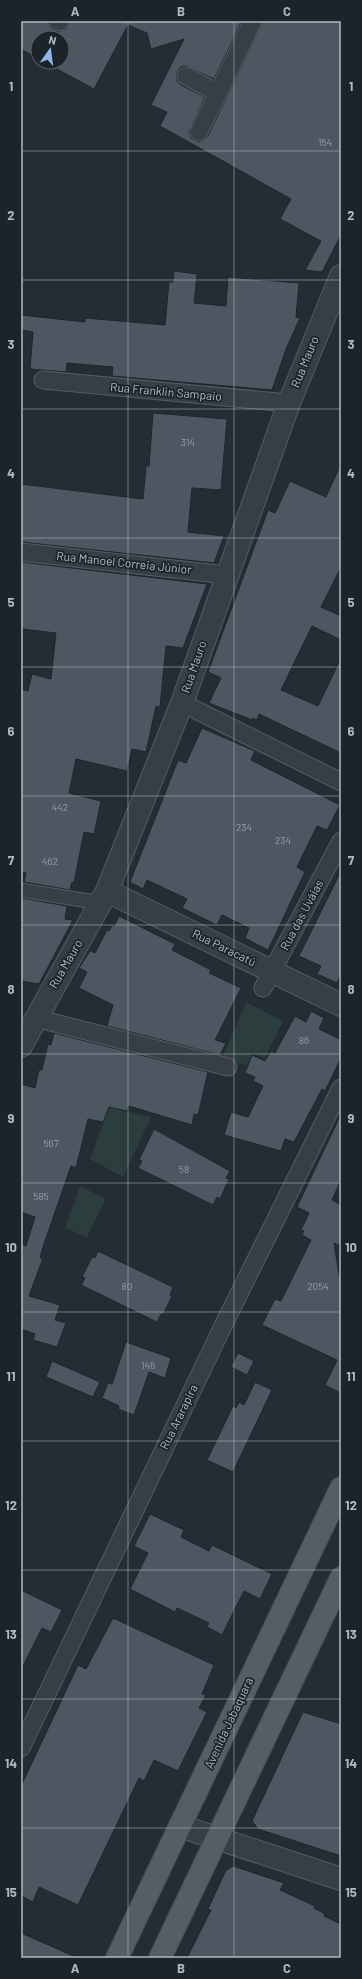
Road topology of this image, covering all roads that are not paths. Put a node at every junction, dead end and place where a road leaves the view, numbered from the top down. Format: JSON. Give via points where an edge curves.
{"nodes":[{"id":1,"x":253,"y":21,"type":"edge"},
{"id":2,"x":186,"y":76,"type":"dead end"},
{"id":3,"x":218,"y":93,"type":"junction"},
{"id":4,"x":199,"y":132,"type":"dead end"},
{"id":5,"x":341,"y":276,"type":"edge"},
{"id":6,"x":43,"y":380,"type":"dead end"},
{"id":7,"x":289,"y":403,"type":"junction"},
{"id":8,"x":21,"y":552,"type":"edge"},
{"id":9,"x":227,"y":575,"type":"junction"},
{"id":10,"x":182,"y":703,"type":"junction"},
{"id":11,"x":341,"y":782,"type":"edge"},
{"id":12,"x":341,"y":841,"type":"edge"},
{"id":13,"x":21,"y":890,"type":"edge"},
{"id":14,"x":104,"y":897,"type":"junction"},
{"id":15,"x":268,"y":980,"type":"junction"},
{"id":16,"x":341,"y":1004,"type":"edge"},
{"id":17,"x":35,"y":1018,"type":"junction"},
{"id":18,"x":21,"y":1046,"type":"edge"},
{"id":19,"x":228,"y":1066,"type":"dead end"},
{"id":20,"x":341,"y":1088,"type":"edge"},
{"id":21,"x":341,"y":1488,"type":"edge"},
{"id":22,"x":341,"y":1578,"type":"edge"},
{"id":23,"x":21,"y":1748,"type":"edge"},
{"id":24,"x":180,"y":1826,"type":"junction"},
{"id":25,"x":218,"y":1838,"type":"junction"},
{"id":26,"x":341,"y":1879,"type":"edge"},
{"id":27,"x":116,"y":1958,"type":"edge"},
{"id":28,"x":160,"y":1958,"type":"edge"}],
"edges":[{"from":1,"to":3,"type":"street"},
{"from":2,"to":3,"type":"street"},
{"from":3,"to":4,"type":"street"},
{"from":5,"to":7,"type":"street","name":"Rua Mauro"},
{"from":6,"to":7,"type":"street","name":"Rua Franklin Sampaio"},
{"from":7,"to":9,"type":"street","name":"Rua Mauro"},
{"from":8,"to":9,"type":"street","name":"Rua Manoel Correia Júnior"},
{"from":9,"to":10,"type":"street","name":"Rua Mauro"},
{"from":10,"to":11,"type":"street"},
{"from":10,"to":14,"type":"street","name":"Rua Mauro"},
{"from":12,"to":15,"type":"street","name":"Rua das Uváias"},
{"from":13,"to":14,"type":"street"},
{"from":14,"to":15,"type":"street","name":"Rua Paracatú"},
{"from":14,"to":17,"type":"street","name":"Rua Mauro"},
{"from":15,"to":16,"type":"street","name":"Rua Paracatú"},
{"from":17,"to":18,"type":"street","name":"Rua Mauro"},
{"from":17,"to":19,"type":"street"},
{"from":20,"to":23,"type":"street","name":"Rua Ararapira","via":[[222,1326]]},
{"from":21,"to":24,"type":"main road","name":"Avenida Jabaquara"},
{"from":22,"to":25,"type":"main road"},
{"from":24,"to":25,"type":"street"},
{"from":24,"to":27,"type":"main road","name":"Avenida Jabaquara"},
{"from":25,"to":26,"type":"street"},
{"from":25,"to":28,"type":"main road"}]}
